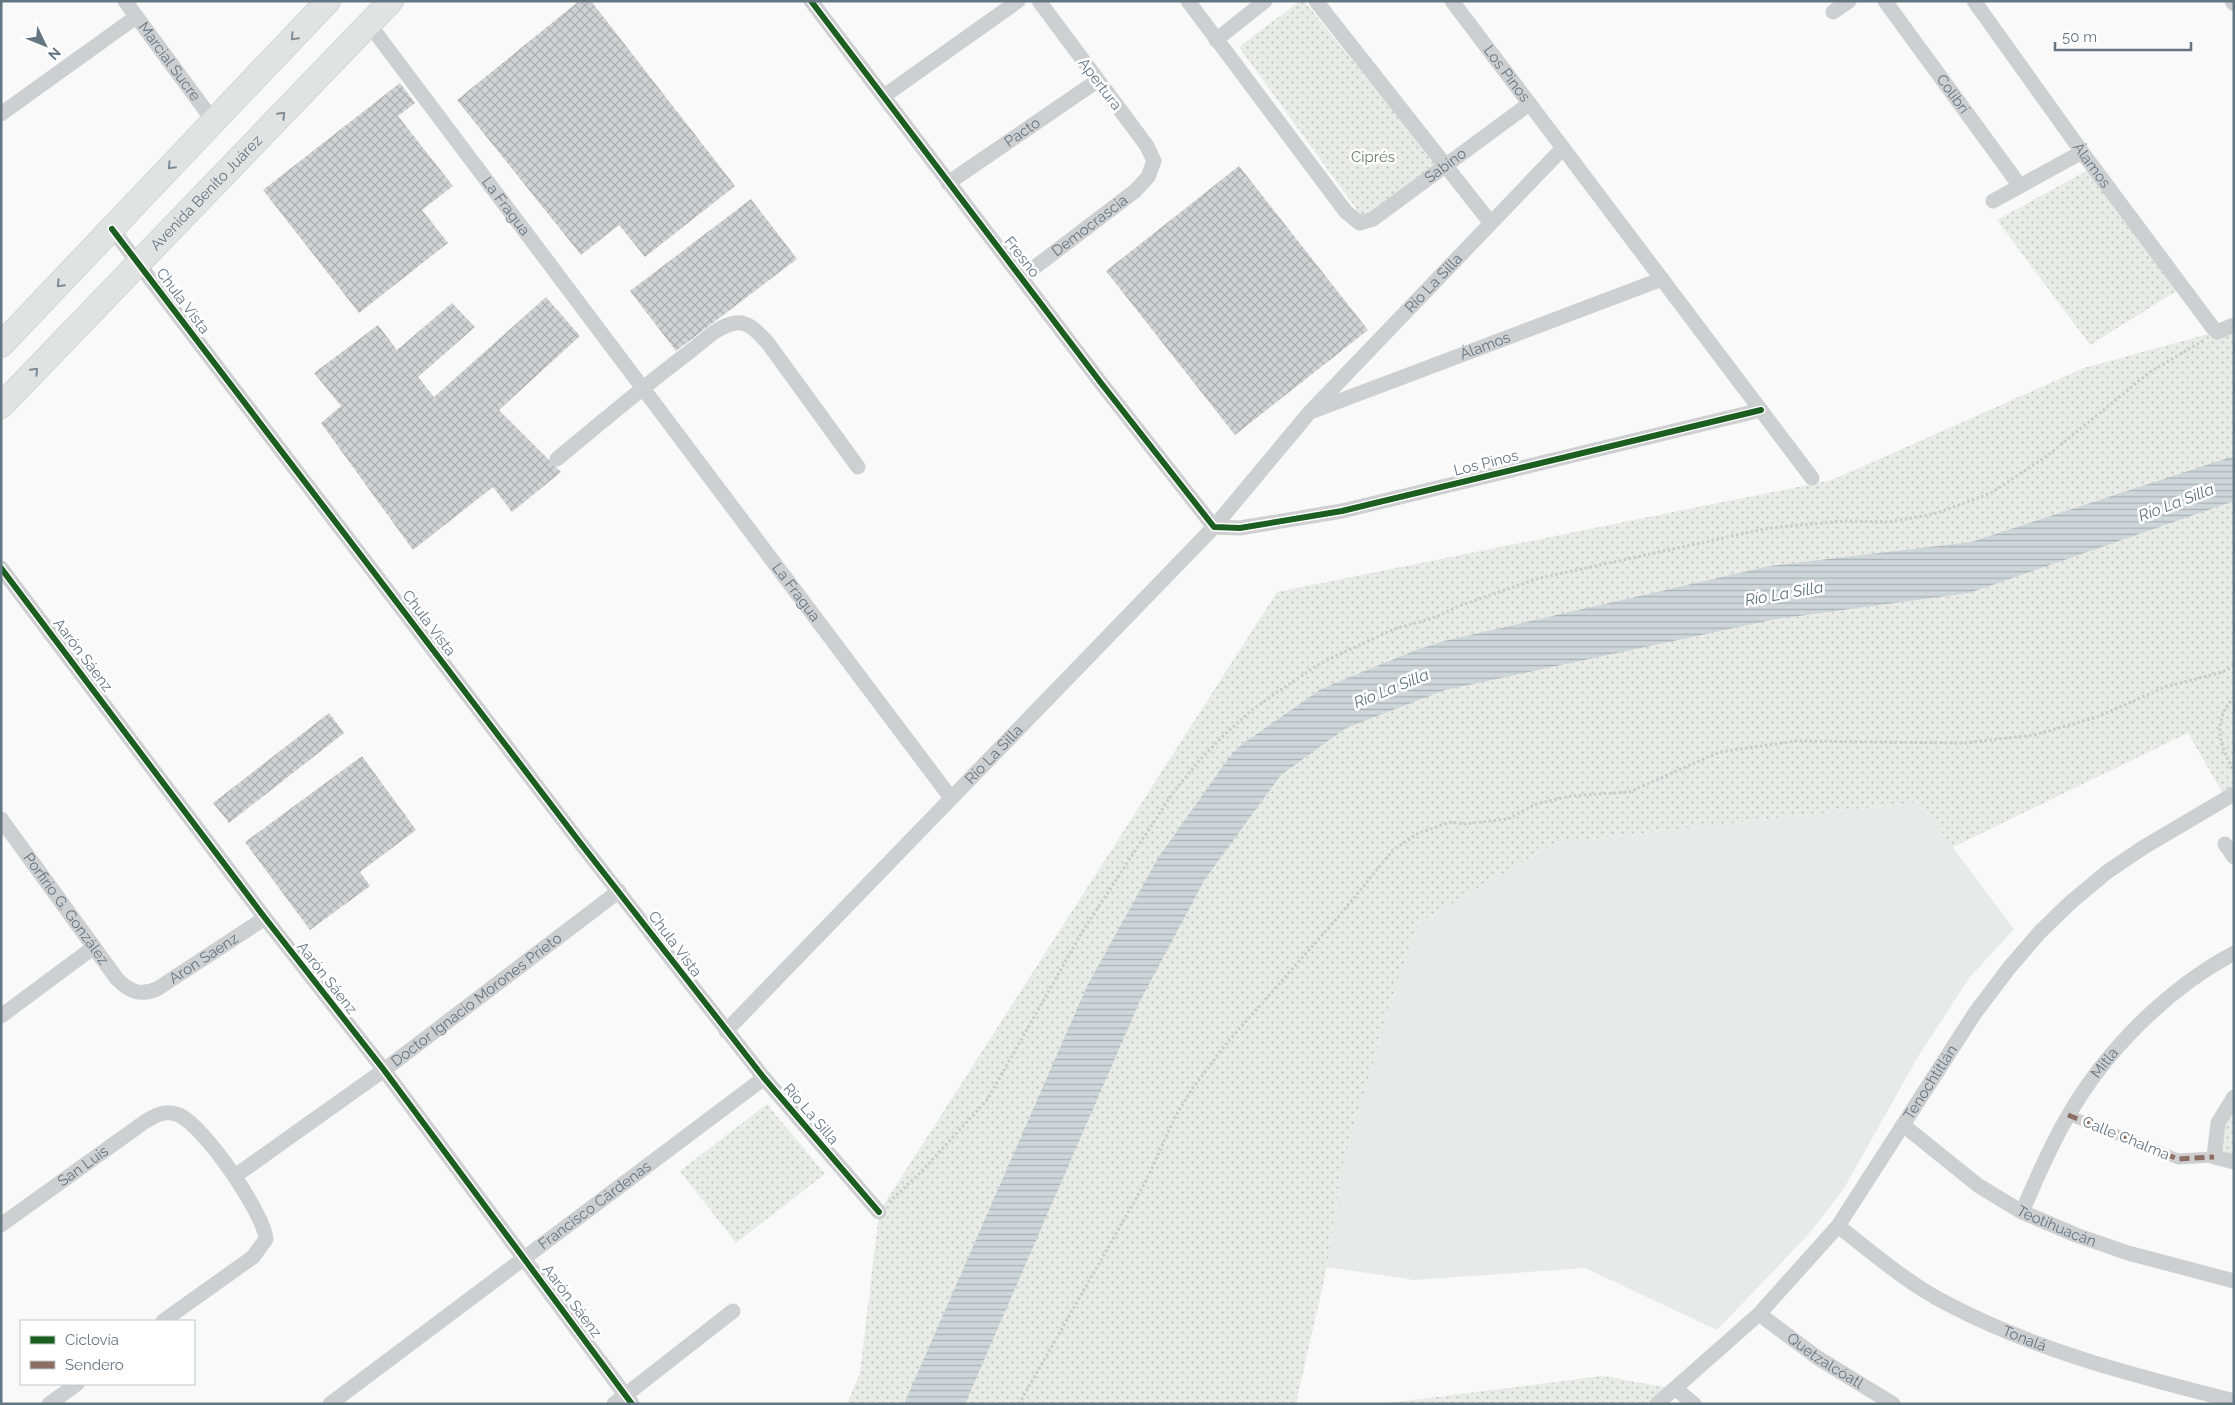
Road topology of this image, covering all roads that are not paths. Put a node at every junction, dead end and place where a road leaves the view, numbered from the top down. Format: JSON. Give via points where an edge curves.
{"nodes":[{"id":1,"x":125,"y":1,"type":"edge"},
{"id":2,"x":328,"y":1,"type":"edge"},
{"id":3,"x":391,"y":1,"type":"edge"},
{"id":4,"x":811,"y":1,"type":"edge"},
{"id":5,"x":1018,"y":1,"type":"edge"},
{"id":6,"x":1039,"y":1,"type":"edge"},
{"id":7,"x":1188,"y":1,"type":"edge"},
{"id":8,"x":1265,"y":1,"type":"edge"},
{"id":9,"x":1316,"y":1,"type":"edge"},
{"id":10,"x":1452,"y":1,"type":"edge"},
{"id":11,"x":1849,"y":1,"type":"edge"},
{"id":12,"x":1885,"y":1,"type":"edge"},
{"id":13,"x":1974,"y":1,"type":"edge"},
{"id":14,"x":1833,"y":12,"type":"dead end"},
{"id":15,"x":136,"y":17,"type":"junction"},
{"id":16,"x":369,"y":24,"type":"junction"},
{"id":17,"x":1216,"y":40,"type":"junction"},
{"id":18,"x":1097,"y":81,"type":"junction"},
{"id":19,"x":884,"y":96,"type":"junction"},
{"id":20,"x":1529,"y":104,"type":"junction"},
{"id":21,"x":1,"y":114,"type":"edge"},
{"id":22,"x":214,"y":122,"type":"junction"},
{"id":23,"x":1563,"y":148,"type":"junction"},
{"id":24,"x":2082,"y":152,"type":"junction"},
{"id":25,"x":1445,"y":165,"type":"junction"},
{"id":26,"x":1152,"y":170,"type":"joint"},
{"id":27,"x":948,"y":183,"type":"junction"},
{"id":28,"x":2020,"y":186,"type":"junction"},
{"id":29,"x":1994,"y":201,"type":"dead end"},
{"id":30,"x":1490,"y":222,"type":"junction"},
{"id":31,"x":112,"y":229,"type":"junction"},
{"id":32,"x":139,"y":264,"type":"junction"},
{"id":33,"x":1022,"y":277,"type":"junction"},
{"id":34,"x":1662,"y":279,"type":"junction"},
{"id":35,"x":2234,"y":325,"type":"edge"},
{"id":36,"x":1,"y":345,"type":"edge"},
{"id":37,"x":642,"y":388,"type":"junction"},
{"id":38,"x":1,"y":406,"type":"edge"},
{"id":39,"x":1761,"y":410,"type":"junction"},
{"id":40,"x":1308,"y":413,"type":"junction"},
{"id":41,"x":557,"y":459,"type":"dead end"},
{"id":42,"x":858,"y":467,"type":"dead end"},
{"id":43,"x":1812,"y":478,"type":"dead end"},
{"id":44,"x":1214,"y":527,"type":"junction"},
{"id":45,"x":1,"y":568,"type":"edge"},
{"id":46,"x":2234,"y":794,"type":"edge"},
{"id":47,"x":951,"y":798,"type":"junction"},
{"id":48,"x":1,"y":818,"type":"edge"},
{"id":49,"x":2225,"y":844,"type":"dead end"},
{"id":50,"x":2234,"y":857,"type":"edge"},
{"id":51,"x":619,"y":891,"type":"junction"},
{"id":52,"x":265,"y":918,"type":"junction"},
{"id":53,"x":94,"y":947,"type":"junction"},
{"id":54,"x":2234,"y":953,"type":"edge"},
{"id":55,"x":138,"y":993,"type":"joint"},
{"id":56,"x":1,"y":1016,"type":"edge"},
{"id":57,"x":726,"y":1031,"type":"junction"},
{"id":58,"x":384,"y":1070,"type":"junction"},
{"id":59,"x":764,"y":1078,"type":"junction"},
{"id":60,"x":2234,"y":1097,"type":"edge"},
{"id":61,"x":2068,"y":1115,"type":"junction"},
{"id":62,"x":1903,"y":1125,"type":"junction"},
{"id":63,"x":2214,"y":1157,"type":"junction"},
{"id":64,"x":2234,"y":1162,"type":"edge"},
{"id":65,"x":235,"y":1176,"type":"junction"},
{"id":66,"x":879,"y":1212,"type":"road end"},
{"id":67,"x":2022,"y":1212,"type":"junction"},
{"id":68,"x":1,"y":1226,"type":"edge"},
{"id":69,"x":1838,"y":1226,"type":"junction"},
{"id":70,"x":524,"y":1258,"type":"junction"},
{"id":71,"x":2234,"y":1281,"type":"edge"},
{"id":72,"x":733,"y":1311,"type":"dead end"},
{"id":73,"x":1759,"y":1314,"type":"junction"},
{"id":74,"x":165,"y":1320,"type":"edge"},
{"id":75,"x":75,"y":1385,"type":"edge"},
{"id":76,"x":1676,"y":1390,"type":"junction"},
{"id":77,"x":624,"y":1401,"type":"edge"},
{"id":78,"x":2234,"y":1401,"type":"edge"},
{"id":79,"x":49,"y":1404,"type":"edge"},
{"id":80,"x":330,"y":1404,"type":"edge"},
{"id":81,"x":1657,"y":1404,"type":"edge"},
{"id":82,"x":1694,"y":1404,"type":"edge"},
{"id":83,"x":1894,"y":1404,"type":"edge"}],
"edges":[{"from":1,"to":15,"type":"street","name":"Marcial Sucre"},
{"from":2,"to":22,"type":"main road","one_way":true},
{"from":3,"to":16,"type":"main road","name":"Avenida Benito Juárez"},
{"from":4,"to":19,"type":"street","name":"Fresno"},
{"from":5,"to":19,"type":"street"},
{"from":6,"to":18,"type":"street","name":"Apertura"},
{"from":7,"to":17,"type":"street"},
{"from":8,"to":17,"type":"street"},
{"from":9,"to":25,"type":"street"},
{"from":10,"to":20,"type":"street","name":"Los Pinos"},
{"from":11,"to":14,"type":"street"},
{"from":12,"to":28,"type":"street","name":"Colibrí"},
{"from":13,"to":24,"type":"street","name":"Álamos"},
{"from":15,"to":21,"type":"street"},
{"from":15,"to":22,"type":"street","name":"Marcial Sucre"},
{"from":32,"to":16,"type":"main road","name":"Avenida Benito Juárez","one_way":true},
{"from":16,"to":37,"type":"street","name":"La Fragua"},
{"from":17,"to":25,"type":"street","name":"Sabino","via":[[1346,212],[1360,224],[1373,219]]},
{"from":18,"to":26,"type":"street","name":"Apertura","via":[[1152,155]]},
{"from":18,"to":27,"type":"street","name":"Pacto"},
{"from":19,"to":27,"type":"street","name":"Fresno"},
{"from":20,"to":23,"type":"street","name":"Los Pinos"},
{"from":20,"to":25,"type":"street","name":"Sabino"},
{"from":22,"to":31,"type":"main road","one_way":true},
{"from":23,"to":30,"type":"street","name":"Río La Silla"},
{"from":23,"to":34,"type":"street","name":"Los Pinos"},
{"from":24,"to":28,"type":"street"},
{"from":24,"to":35,"type":"street","name":"Álamos","via":[[2215,330]]},
{"from":25,"to":30,"type":"street"},
{"from":26,"to":33,"type":"street","name":"Democrascia","via":[[1135,191]]},
{"from":27,"to":33,"type":"street","name":"Fresno"},
{"from":28,"to":29,"type":"street"},
{"from":30,"to":40,"type":"street","name":"Río La Silla"},
{"from":31,"to":32,"type":"street","name":"Chula Vista"},
{"from":31,"to":36,"type":"main road","one_way":true},
{"from":38,"to":32,"type":"main road","name":"Avenida Benito Juárez","one_way":true},
{"from":32,"to":51,"type":"street","name":"Chula Vista"},
{"from":33,"to":44,"type":"street","name":"Fresno"},
{"from":34,"to":39,"type":"street","name":"Los Pinos"},
{"from":34,"to":40,"type":"street","name":"Álamos"},
{"from":37,"to":41,"type":"street"},
{"from":37,"to":42,"type":"street","via":[[716,332],[742,322],[767,342]]},
{"from":37,"to":47,"type":"street","name":"La Fragua"},
{"from":39,"to":43,"type":"street","name":"Los Pinos"},
{"from":39,"to":44,"type":"street","name":"Los Pinos","via":[[1342,511],[1240,528]]},
{"from":40,"to":44,"type":"street","name":"Río La Silla"},
{"from":44,"to":47,"type":"street","name":"Río La Silla"},
{"from":45,"to":52,"type":"street","name":"Aarón Sáenz"},
{"from":46,"to":62,"type":"street","name":"Tenochtitlán","via":[[2107,872],[2046,926],[1975,1013]]},
{"from":47,"to":57,"type":"street","name":"Río La Silla"},
{"from":48,"to":53,"type":"street","name":"Porfirio G. González"},
{"from":49,"to":50,"type":"street"},
{"from":51,"to":57,"type":"street","name":"Chula Vista"},
{"from":51,"to":58,"type":"street","name":"Doctor Ignacio Morones Prieto"},
{"from":52,"to":55,"type":"street","name":"Aron Saenz","via":[[157,989]]},
{"from":52,"to":58,"type":"street","name":"Aarón Sáenz"},
{"from":53,"to":55,"type":"street","name":"Porfirio G. González","via":[[124,986]]},
{"from":53,"to":56,"type":"street"},
{"from":54,"to":61,"type":"street","name":"Mitla","via":[[2154,1009],[2094,1078]]},
{"from":57,"to":59,"type":"street","name":"Río La Silla"},
{"from":58,"to":65,"type":"street","name":"Doctor Ignacio Morones Prieto"},
{"from":58,"to":70,"type":"street","name":"Aarón Sáenz"},
{"from":59,"to":66,"type":"street","name":"Río La Silla"},
{"from":59,"to":70,"type":"street","name":"Francisco Cárdenas"},
{"from":60,"to":63,"type":"street","via":[[2218,1122]]},
{"from":61,"to":63,"type":"street","name":"Calle Chalma","via":[[2178,1159]]},
{"from":61,"to":67,"type":"street","name":"Mitla"},
{"from":62,"to":67,"type":"street","name":"Teotihuacán","via":[[1979,1186]]},
{"from":62,"to":69,"type":"street","name":"Tenochtitlán"},
{"from":63,"to":64,"type":"street"},
{"from":65,"to":68,"type":"street","name":"San Luis","via":[[196,1128],[179,1115],[168,1112],[131,1131]]},
{"from":65,"to":74,"type":"street","via":[[266,1231],[263,1246],[253,1257]]},
{"from":67,"to":71,"type":"street","name":"Teotihuacán","via":[[2128,1253]]},
{"from":69,"to":73,"type":"street","name":"Tenochtitlán"},
{"from":69,"to":78,"type":"street","name":"Tonalá","via":[[1916,1285],[1996,1328],[2095,1365]]},
{"from":70,"to":77,"type":"street","name":"Aarón Sáenz"},
{"from":70,"to":80,"type":"street","name":"Francisco Cárdenas"},
{"from":72,"to":77,"type":"street"},
{"from":73,"to":76,"type":"street","name":"Tenochtitlán"},
{"from":73,"to":83,"type":"street","name":"Quetzalcóatl","via":[[1818,1358]]},
{"from":75,"to":79,"type":"street"},
{"from":76,"to":81,"type":"street","name":"Tenochtitlán"},
{"from":76,"to":82,"type":"street"}]}
